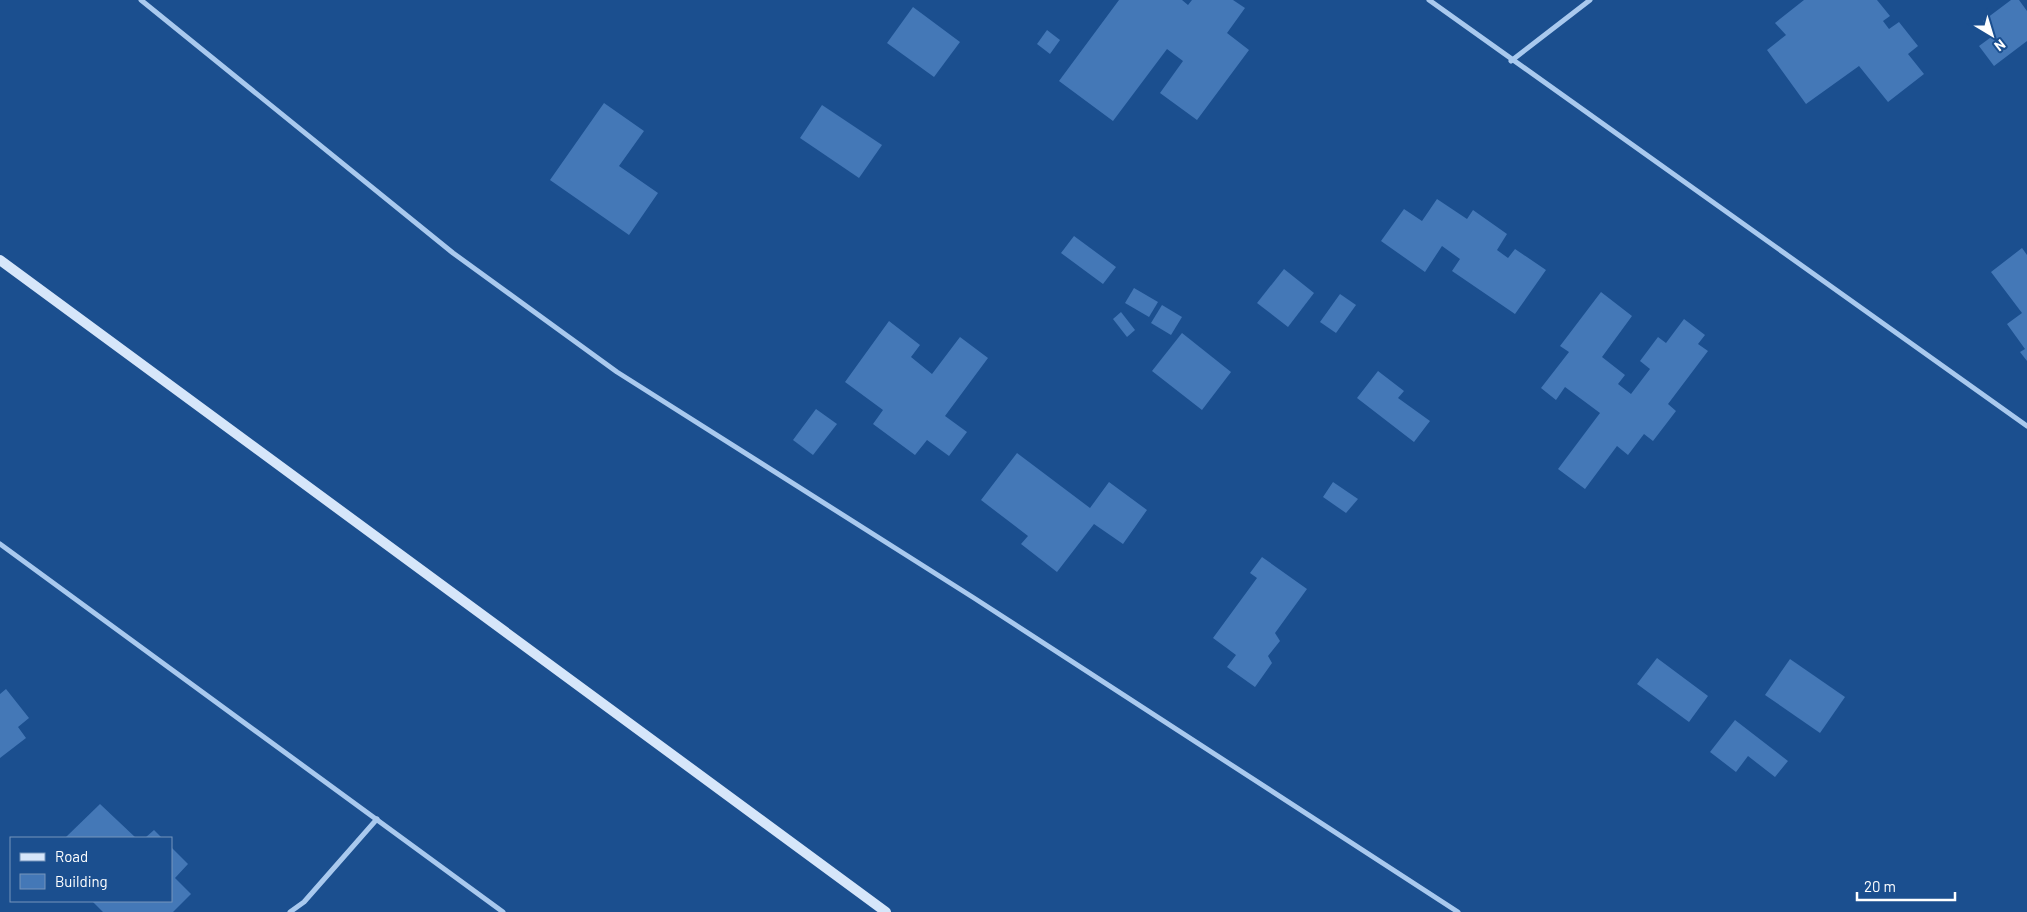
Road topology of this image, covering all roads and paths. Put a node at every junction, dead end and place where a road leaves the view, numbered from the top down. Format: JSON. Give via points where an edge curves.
{"nodes":[{"id":1,"x":141,"y":0,"type":"edge"},
{"id":2,"x":1429,"y":0,"type":"edge"},
{"id":3,"x":1590,"y":0,"type":"edge"},
{"id":4,"x":1511,"y":61,"type":"junction"},
{"id":5,"x":0,"y":260,"type":"edge"},
{"id":6,"x":2027,"y":426,"type":"edge"},
{"id":7,"x":0,"y":544,"type":"edge"},
{"id":8,"x":377,"y":819,"type":"junction"},
{"id":9,"x":290,"y":912,"type":"edge"},
{"id":10,"x":503,"y":912,"type":"edge"},
{"id":11,"x":886,"y":912,"type":"edge"},
{"id":12,"x":1458,"y":912,"type":"edge"}],
"edges":[{"from":1,"to":12,"type":"street","via":[[453,253],[617,372],[974,598]]},
{"from":2,"to":4,"type":"street"},
{"from":3,"to":4,"type":"street"},
{"from":4,"to":6,"type":"street"},
{"from":5,"to":11,"type":"street"},
{"from":7,"to":8,"type":"street"},
{"from":8,"to":9,"type":"street","via":[[304,902]]},
{"from":8,"to":10,"type":"street"}]}
